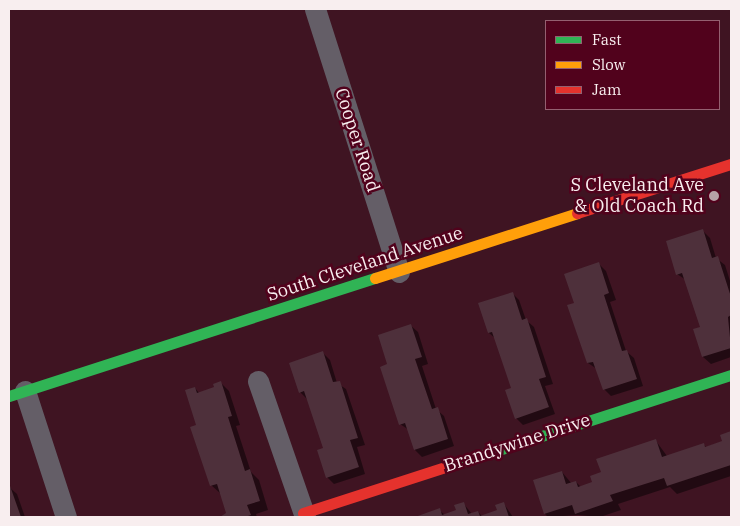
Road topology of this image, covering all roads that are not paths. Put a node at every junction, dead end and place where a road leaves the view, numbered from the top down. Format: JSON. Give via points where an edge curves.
{"nodes":[{"id":1,"x":315,"y":9,"type":"edge"},
{"id":2,"x":731,"y":164,"type":"edge"},
{"id":3,"x":399,"y":272,"type":"junction"},
{"id":4,"x":731,"y":375,"type":"edge"},
{"id":5,"x":258,"y":381,"type":"dead end"},
{"id":6,"x":17,"y":393,"type":"edge"},
{"id":7,"x":304,"y":515,"type":"edge"},
{"id":8,"x":66,"y":517,"type":"edge"}],
"edges":[{"from":1,"to":3,"type":"street","name":"Cooper Road"},
{"from":2,"to":3,"type":"main road","name":"South Cleveland Avenue"},
{"from":3,"to":6,"type":"main road","name":"South Cleveland Avenue"},
{"from":4,"to":7,"type":"main road","name":"Brandywine Drive"},
{"from":5,"to":7,"type":"street","name":"Brandywine Drive"},
{"from":6,"to":8,"type":"street"}]}
